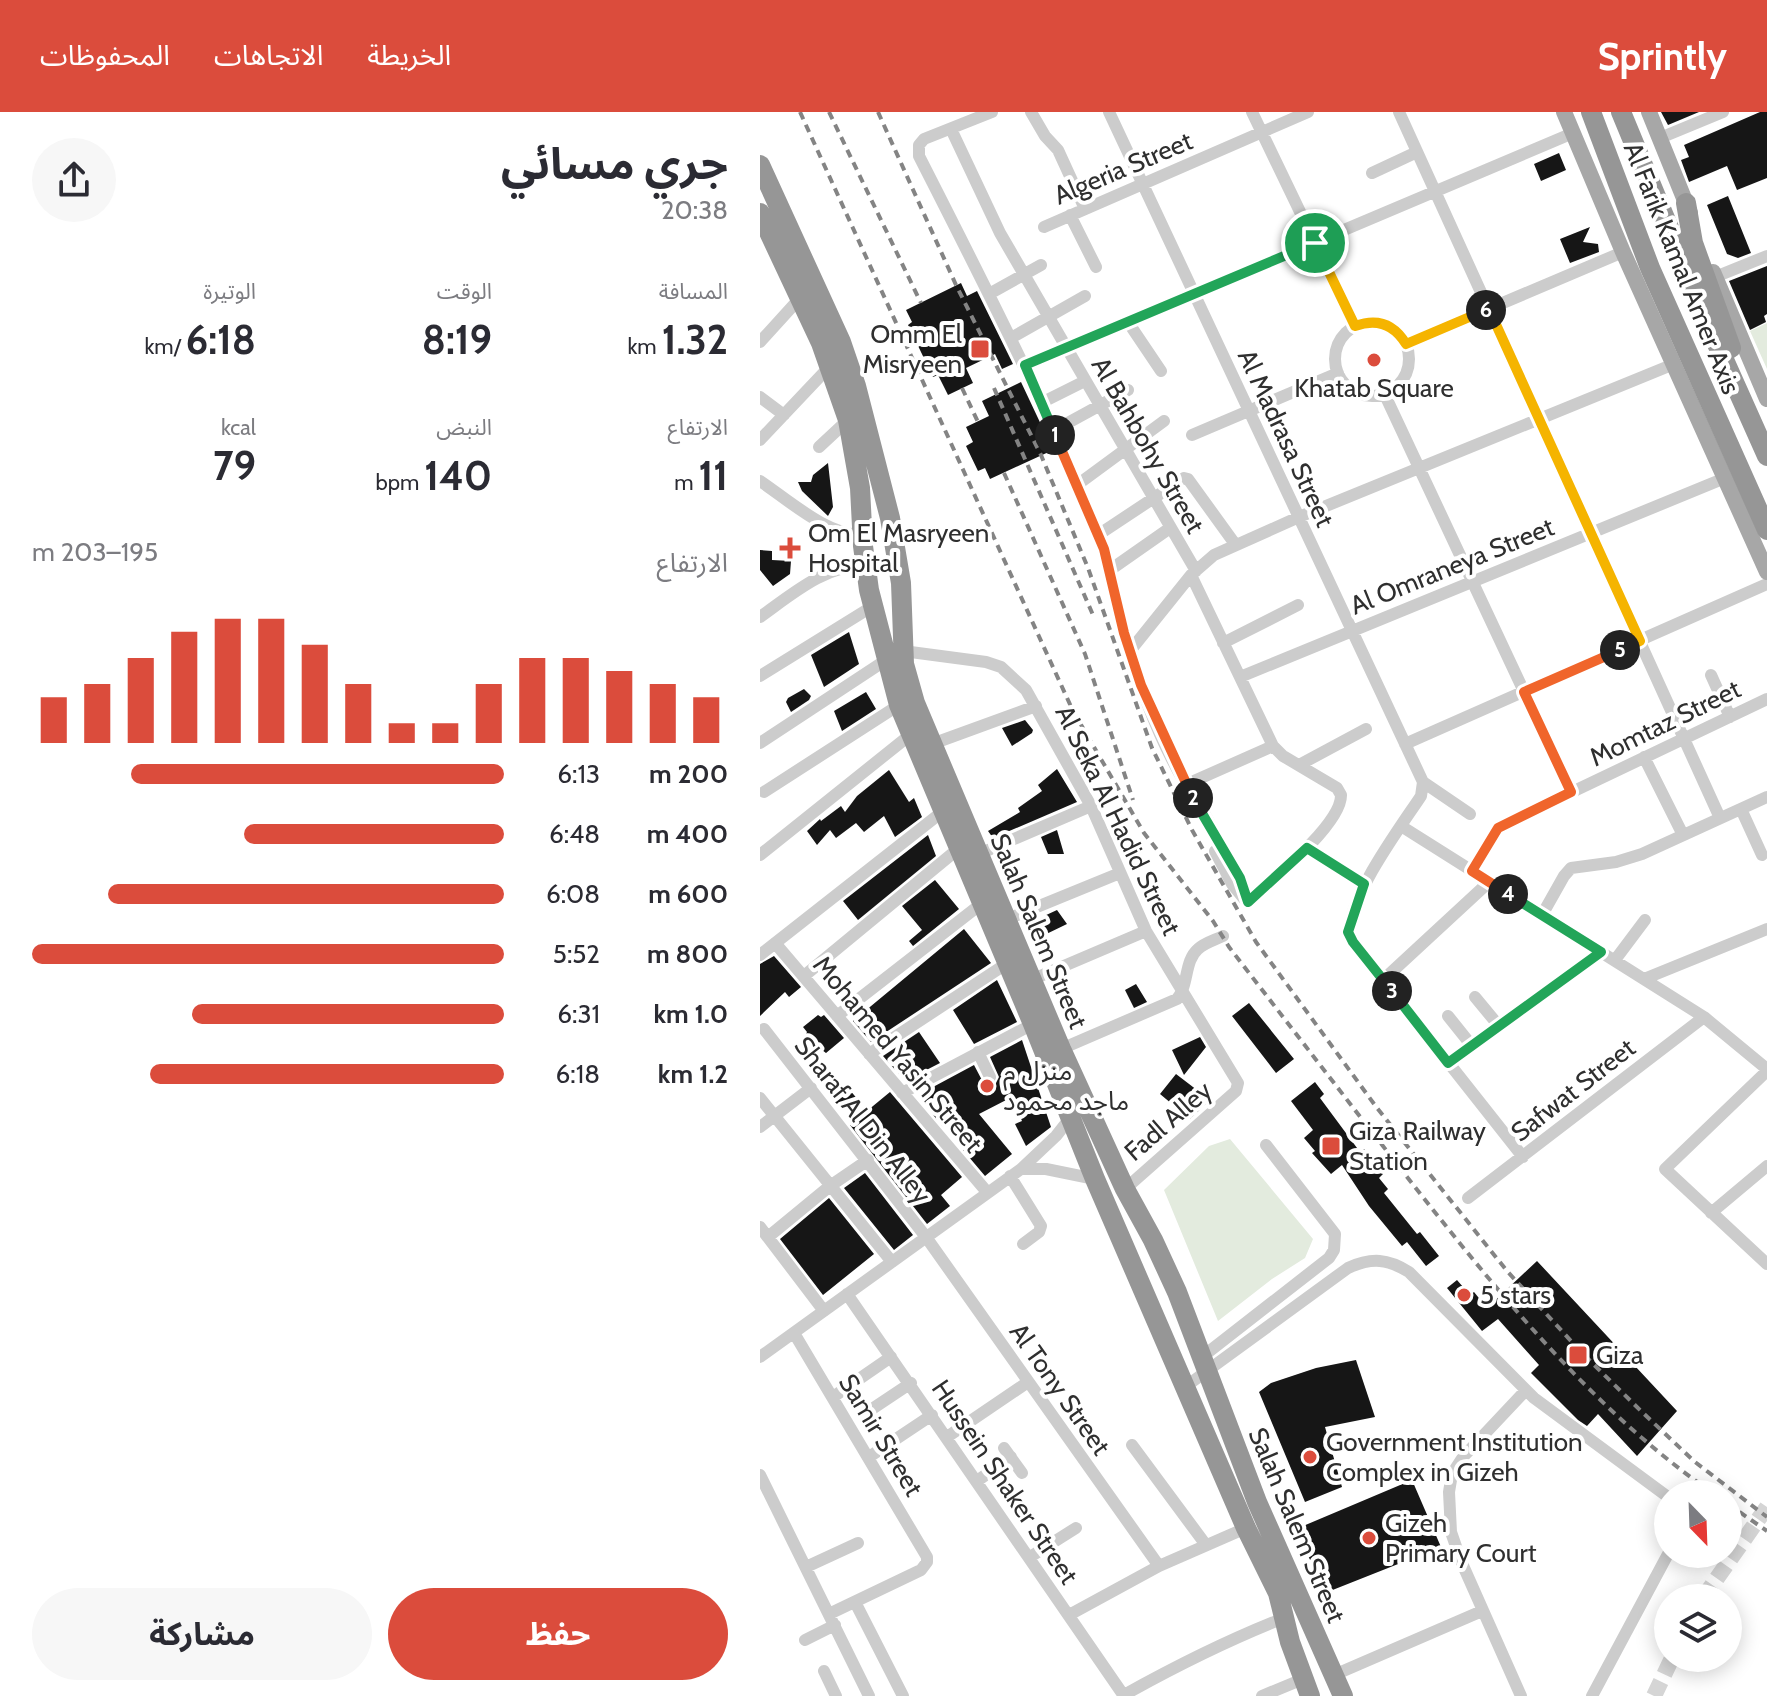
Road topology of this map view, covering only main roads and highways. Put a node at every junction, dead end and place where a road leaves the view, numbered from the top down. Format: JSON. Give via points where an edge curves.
{"nodes":[{"id":1,"x":1564,"y":112,"type":"edge"},
{"id":2,"x":1591,"y":112,"type":"edge"},
{"id":3,"x":1621,"y":112,"type":"edge"},
{"id":4,"x":1649,"y":112,"type":"edge"},
{"id":5,"x":760,"y":165,"type":"edge"},
{"id":6,"x":1686,"y":203,"type":"junction"},
{"id":7,"x":760,"y":213,"type":"edge"},
{"id":8,"x":765,"y":239,"type":"edge"},
{"id":9,"x":1767,"y":399,"type":"edge"},
{"id":10,"x":1756,"y":431,"type":"junction"},
{"id":11,"x":1767,"y":456,"type":"edge"},
{"id":12,"x":890,"y":518,"type":"junction"},
{"id":13,"x":1767,"y":530,"type":"edge"},
{"id":14,"x":863,"y":534,"type":"junction"},
{"id":15,"x":865,"y":565,"type":"junction"},
{"id":16,"x":1767,"y":572,"type":"edge"},
{"id":17,"x":901,"y":583,"type":"junction"},
{"id":18,"x":894,"y":656,"type":"junction"},
{"id":19,"x":1132,"y":1262,"type":"junction"},
{"id":20,"x":1205,"y":1364,"type":"junction"},
{"id":21,"x":1278,"y":1593,"type":"junction"},
{"id":22,"x":1308,"y":1679,"type":"edge"},
{"id":23,"x":1325,"y":1696,"type":"edge"},
{"id":24,"x":1343,"y":1696,"type":"edge"}],
"edges":[{"from":1,"to":16,"type":"main road"},
{"from":2,"to":13,"type":"highway","name":"Al Farik Kamal Amer Axis","via":[[1650,268]]},
{"from":3,"to":10,"type":"highway","name":"Al Farik Kamal Amer Axis"},
{"from":4,"to":6,"type":"main road"},
{"from":5,"to":12,"type":"highway","name":"Salah Salem Street","via":[[846,357]]},
{"from":6,"to":9,"type":"main road"},
{"from":6,"to":10,"type":"highway","via":[[1693,243]]},
{"from":7,"to":8,"type":"highway","name":"Salah Salem Street"},
{"from":8,"to":14,"type":"highway","name":"Salah Salem Street","via":[[800,298],[848,420]]},
{"from":10,"to":11,"type":"highway","name":"Al Farik Kamal Amer Axis"},
{"from":12,"to":14,"type":"highway"},
{"from":12,"to":17,"type":"highway","name":"Salah Salem Street"},
{"from":14,"to":15,"type":"highway","name":"Salah Salem Street"},
{"from":15,"to":17,"type":"highway","via":[[885,570]]},
{"from":15,"to":18,"type":"highway","name":"Salah Salem Street","via":[[873,606]]},
{"from":17,"to":18,"type":"highway","name":"Salah Salem Street"},
{"from":18,"to":19,"type":"highway","name":"Salah Salem Street","via":[[899,705],[910,735]]},
{"from":18,"to":20,"type":"highway","name":"Salah Salem Street","via":[[1061,1049],[1153,1240]]},
{"from":19,"to":20,"type":"highway","via":[[1153,1279],[1185,1352]]},
{"from":19,"to":21,"type":"highway","name":"Salah Salem Street"},
{"from":20,"to":24,"type":"highway","name":"Salah Salem Street","via":[[1257,1502]]},
{"from":21,"to":22,"type":"highway"},
{"from":21,"to":22,"type":"highway","name":"Salah Salem Street"},
{"from":22,"to":23,"type":"highway"}]}
